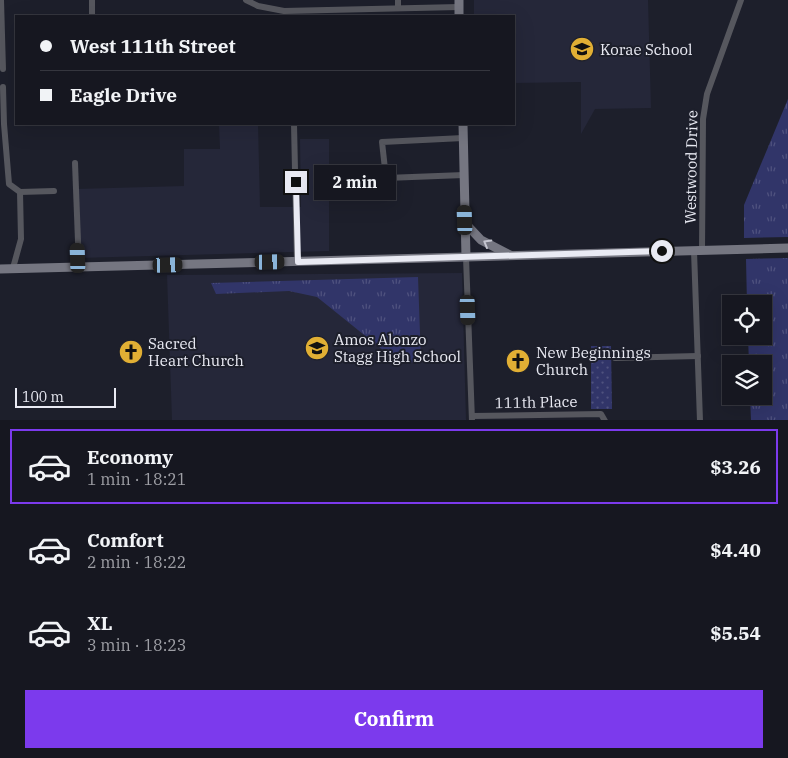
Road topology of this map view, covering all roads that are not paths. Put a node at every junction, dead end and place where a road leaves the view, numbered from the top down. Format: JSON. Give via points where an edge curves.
{"nodes":[{"id":1,"x":1,"y":0,"type":"edge"},
{"id":2,"x":92,"y":0,"type":"edge"},
{"id":3,"x":246,"y":0,"type":"edge"},
{"id":4,"x":398,"y":0,"type":"edge"},
{"id":5,"x":741,"y":0,"type":"edge"},
{"id":6,"x":398,"y":8,"type":"junction"},
{"id":7,"x":459,"y":8,"type":"edge"},
{"id":8,"x":92,"y":15,"type":"edge"},
{"id":9,"x":4,"y":68,"type":"edge"},
{"id":10,"x":3,"y":86,"type":"dead end"},
{"id":11,"x":294,"y":125,"type":"edge"},
{"id":12,"x":463,"y":125,"type":"edge"},
{"id":13,"x":463,"y":138,"type":"junction"},
{"id":14,"x":75,"y":163,"type":"dead end"},
{"id":15,"x":464,"y":175,"type":"junction"},
{"id":16,"x":54,"y":191,"type":"dead end"},
{"id":17,"x":20,"y":192,"type":"junction"},
{"id":18,"x":465,"y":223,"type":"junction"},
{"id":19,"x":788,"y":248,"type":"edge"},
{"id":20,"x":698,"y":250,"type":"junction"},
{"id":21,"x":513,"y":256,"type":"junction"},
{"id":22,"x":466,"y":258,"type":"junction"},
{"id":23,"x":298,"y":262,"type":"junction"},
{"id":24,"x":79,"y":267,"type":"junction"},
{"id":25,"x":13,"y":268,"type":"junction"},
{"id":26,"x":0,"y":269,"type":"edge"},
{"id":27,"x":698,"y":356,"type":"junction"},
{"id":28,"x":615,"y":358,"type":"dead end"},
{"id":29,"x":569,"y":417,"type":"edge"},
{"id":30,"x":472,"y":418,"type":"edge"},
{"id":31,"x":605,"y":420,"type":"edge"},
{"id":32,"x":700,"y":420,"type":"edge"}],
"edges":[{"from":1,"to":9,"type":"street"},
{"from":2,"to":8,"type":"street"},
{"from":3,"to":6,"type":"street","via":[[284,11]]},
{"from":4,"to":6,"type":"street"},
{"from":5,"to":20,"type":"street","name":"Westwood Drive","via":[[707,94],[703,119]]},
{"from":6,"to":7,"type":"street"},
{"from":10,"to":17,"type":"street","via":[[9,184]]},
{"from":11,"to":23,"type":"street"},
{"from":12,"to":13,"type":"main road"},
{"from":13,"to":15,"type":"main road"},
{"from":13,"to":15,"type":"street","via":[[382,142],[386,178]]},
{"from":14,"to":24,"type":"street"},
{"from":15,"to":18,"type":"main road"},
{"from":16,"to":17,"type":"street"},
{"from":17,"to":25,"type":"street","via":[[21,239]]},
{"from":21,"to":18,"type":"main road","one_way":true,"via":[[484,243]]},
{"from":18,"to":22,"type":"main road"},
{"from":19,"to":20,"type":"main road"},
{"from":20,"to":21,"type":"main road"},
{"from":20,"to":27,"type":"street","name":"Westwood Drive"},
{"from":21,"to":22,"type":"main road"},
{"from":22,"to":23,"type":"main road"},
{"from":22,"to":30,"type":"street"},
{"from":23,"to":24,"type":"main road"},
{"from":24,"to":25,"type":"main road"},
{"from":25,"to":26,"type":"main road"},
{"from":27,"to":28,"type":"street"},
{"from":27,"to":32,"type":"street","name":"Westwood Drive"},
{"from":29,"to":30,"type":"street","name":"111th Place"},
{"from":29,"to":31,"type":"street","name":"111th Place","via":[[601,414]]}]}
